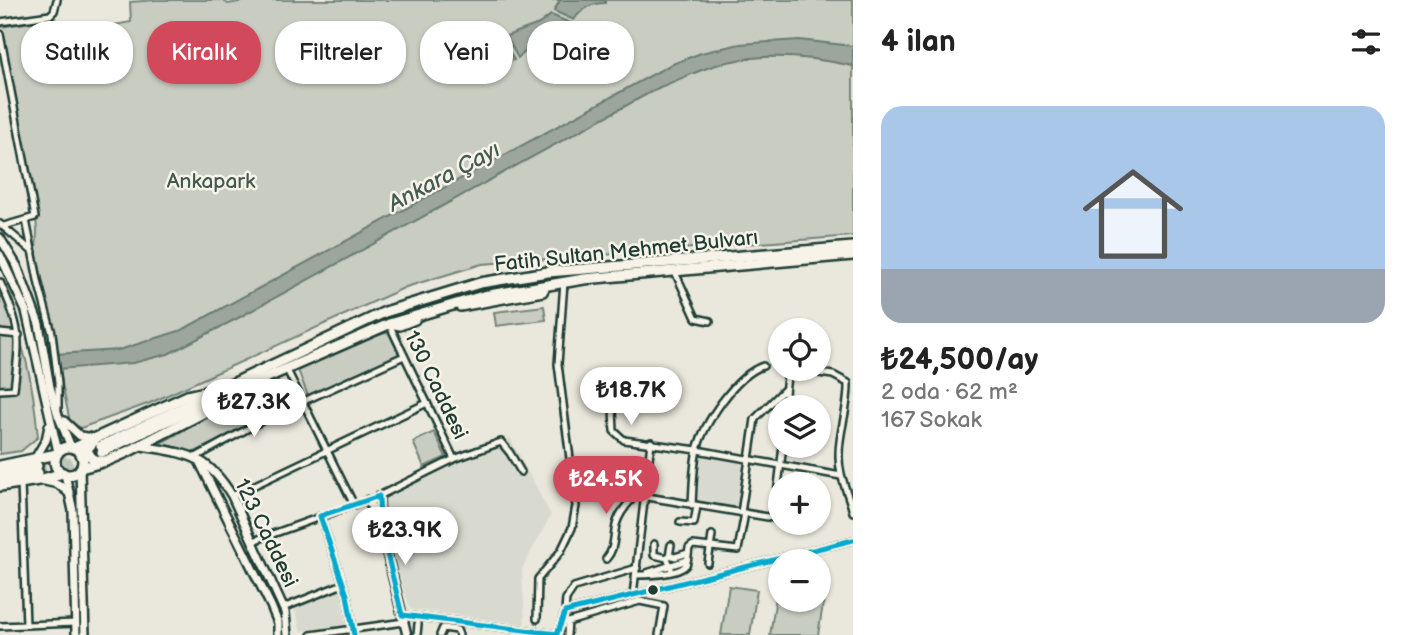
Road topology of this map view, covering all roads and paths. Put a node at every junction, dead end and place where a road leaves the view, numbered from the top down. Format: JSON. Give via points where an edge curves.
{"nodes":[{"id":1,"x":57,"y":0,"type":"edge"},
{"id":2,"x":0,"y":22,"type":"edge"},
{"id":3,"x":0,"y":34,"type":"edge"},
{"id":4,"x":26,"y":220,"type":"junction"},
{"id":5,"x":2,"y":225,"type":"edge"},
{"id":6,"x":0,"y":238,"type":"edge"},
{"id":7,"x":853,"y":247,"type":"edge"},
{"id":8,"x":33,"y":253,"type":"junction"},
{"id":9,"x":0,"y":255,"type":"edge"},
{"id":10,"x":853,"y":255,"type":"edge"},
{"id":11,"x":675,"y":272,"type":"junction"},
{"id":12,"x":0,"y":282,"type":"edge"},
{"id":13,"x":564,"y":282,"type":"junction"},
{"id":14,"x":14,"y":313,"type":"junction"},
{"id":15,"x":28,"y":317,"type":"junction"},
{"id":16,"x":710,"y":321,"type":"dead end"},
{"id":17,"x":389,"y":324,"type":"junction"},
{"id":18,"x":0,"y":333,"type":"edge"},
{"id":19,"x":19,"y":335,"type":"junction"},
{"id":20,"x":404,"y":356,"type":"junction"},
{"id":21,"x":763,"y":366,"type":"dead end"},
{"id":22,"x":287,"y":370,"type":"junction"},
{"id":23,"x":43,"y":373,"type":"junction"},
{"id":24,"x":831,"y":375,"type":"edge"},
{"id":25,"x":787,"y":381,"type":"edge"},
{"id":26,"x":65,"y":383,"type":"dead end"},
{"id":27,"x":58,"y":387,"type":"junction"},
{"id":28,"x":243,"y":389,"type":"junction"},
{"id":29,"x":785,"y":389,"type":"junction"},
{"id":30,"x":0,"y":390,"type":"edge"},
{"id":31,"x":786,"y":395,"type":"edge"},
{"id":32,"x":301,"y":401,"type":"junction"},
{"id":33,"x":426,"y":403,"type":"junction"},
{"id":34,"x":613,"y":408,"type":"dead end"},
{"id":35,"x":58,"y":415,"type":"junction"},
{"id":36,"x":49,"y":418,"type":"junction"},
{"id":37,"x":651,"y":442,"type":"junction"},
{"id":38,"x":142,"y":446,"type":"junction"},
{"id":39,"x":73,"y":448,"type":"junction"},
{"id":40,"x":102,"y":449,"type":"junction"},
{"id":41,"x":697,"y":450,"type":"junction"},
{"id":42,"x":325,"y":451,"type":"junction"},
{"id":43,"x":57,"y":453,"type":"junction"},
{"id":44,"x":196,"y":457,"type":"junction"},
{"id":45,"x":782,"y":458,"type":"edge"},
{"id":46,"x":454,"y":459,"type":"junction"},
{"id":47,"x":750,"y":461,"type":"junction"},
{"id":48,"x":0,"y":466,"type":"edge"},
{"id":49,"x":782,"y":466,"type":"junction"},
{"id":50,"x":38,"y":469,"type":"junction"},
{"id":51,"x":80,"y":469,"type":"junction"},
{"id":52,"x":521,"y":472,"type":"dead end"},
{"id":53,"x":0,"y":473,"type":"edge"},
{"id":54,"x":64,"y":474,"type":"junction"},
{"id":55,"x":841,"y":476,"type":"junction"},
{"id":56,"x":0,"y":479,"type":"edge"},
{"id":57,"x":21,"y":483,"type":"junction"},
{"id":58,"x":575,"y":485,"type":"junction"},
{"id":59,"x":0,"y":486,"type":"edge"},
{"id":60,"x":71,"y":495,"type":"junction"},
{"id":61,"x":636,"y":495,"type":"junction"},
{"id":62,"x":232,"y":496,"type":"junction"},
{"id":63,"x":379,"y":496,"type":"junction"},
{"id":64,"x":645,"y":497,"type":"junction"},
{"id":65,"x":368,"y":500,"type":"junction"},
{"id":66,"x":354,"y":505,"type":"junction"},
{"id":67,"x":694,"y":505,"type":"junction"},
{"id":68,"x":853,"y":512,"type":"edge"},
{"id":69,"x":743,"y":513,"type":"junction"},
{"id":70,"x":320,"y":516,"type":"junction"},
{"id":71,"x":680,"y":522,"type":"dead end"},
{"id":72,"x":380,"y":525,"type":"junction"},
{"id":73,"x":712,"y":535,"type":"dead end"},
{"id":74,"x":853,"y":540,"type":"edge"},
{"id":75,"x":253,"y":541,"type":"junction"},
{"id":76,"x":654,"y":544,"type":"dead end"},
{"id":77,"x":671,"y":545,"type":"dead end"},
{"id":78,"x":710,"y":547,"type":"junction"},
{"id":79,"x":687,"y":556,"type":"junction"},
{"id":80,"x":668,"y":557,"type":"junction"},
{"id":81,"x":606,"y":559,"type":"dead end"},
{"id":82,"x":708,"y":563,"type":"dead end"},
{"id":83,"x":637,"y":568,"type":"junction"},
{"id":84,"x":672,"y":569,"type":"junction"},
{"id":85,"x":636,"y":575,"type":"junction"},
{"id":86,"x":343,"y":584,"type":"junction"},
{"id":87,"x":633,"y":595,"type":"junction"},
{"id":88,"x":283,"y":608,"type":"junction"},
{"id":89,"x":565,"y":612,"type":"junction"},
{"id":90,"x":403,"y":619,"type":"junction"},
{"id":91,"x":537,"y":620,"type":"dead end"},
{"id":92,"x":76,"y":623,"type":"junction"},
{"id":93,"x":418,"y":624,"type":"dead end"},
{"id":94,"x":28,"y":625,"type":"junction"},
{"id":95,"x":0,"y":626,"type":"edge"},
{"id":96,"x":354,"y":632,"type":"edge"},
{"id":97,"x":557,"y":634,"type":"edge"},
{"id":98,"x":30,"y":635,"type":"edge"},
{"id":99,"x":76,"y":635,"type":"edge"},
{"id":100,"x":85,"y":635,"type":"edge"},
{"id":101,"x":278,"y":635,"type":"edge"},
{"id":102,"x":287,"y":635,"type":"edge"},
{"id":103,"x":311,"y":635,"type":"edge"},
{"id":104,"x":407,"y":635,"type":"edge"},
{"id":105,"x":417,"y":635,"type":"edge"},
{"id":106,"x":439,"y":635,"type":"edge"},
{"id":107,"x":458,"y":635,"type":"edge"},
{"id":108,"x":566,"y":635,"type":"edge"},
{"id":109,"x":659,"y":635,"type":"edge"}],
"edges":[{"from":1,"to":2,"type":"street","via":[[50,15]]},
{"from":3,"to":4,"type":"street","via":[[35,217]]},
{"from":4,"to":5,"type":"street"},
{"from":4,"to":8,"type":"street"},
{"from":5,"to":8,"type":"street"},
{"from":6,"to":23,"type":"main road","via":[[17,266],[39,324]]},
{"from":7,"to":40,"type":"highway","name":"Fatih Sultan Mehmet Bulvarı","via":[[548,272],[480,283],[386,312]]},
{"from":8,"to":27,"type":"street"},
{"from":9,"to":15,"type":"main road"},
{"from":10,"to":11,"type":"highway","name":"Fatih Sultan Mehmet Bulvarı"},
{"from":11,"to":13,"type":"highway","name":"Fatih Sultan Mehmet Bulvarı"},
{"from":11,"to":16,"type":"street","via":[[696,318]]},
{"from":12,"to":14,"type":"street"},
{"from":13,"to":17,"type":"highway","name":"Fatih Sultan Mehmet Bulvarı","via":[[483,296]]},
{"from":13,"to":58,"type":"street","via":[[558,364]]},
{"from":14,"to":15,"type":"street"},
{"from":14,"to":19,"type":"street"},
{"from":15,"to":23,"type":"main road"},
{"from":17,"to":20,"type":"street","name":"130 Caddesi"},
{"from":17,"to":22,"type":"highway","name":"Fatih Sultan Mehmet Bulvarı"},
{"from":18,"to":19,"type":"street"},
{"from":19,"to":30,"type":"street","via":[[14,388]]},
{"from":20,"to":32,"type":"street"},
{"from":20,"to":33,"type":"street","name":"130 Caddesi"},
{"from":21,"to":41,"type":"street","via":[[732,390],[709,422]]},
{"from":22,"to":28,"type":"highway","name":"Fatih Sultan Mehmet Bulvarı"},
{"from":22,"to":32,"type":"street"},
{"from":23,"to":35,"type":"main road"},
{"from":23,"to":36,"type":"main road"},
{"from":24,"to":55,"type":"street","via":[[848,383],[839,452]]},
{"from":25,"to":29,"type":"street"},
{"from":26,"to":27,"type":"street"},
{"from":27,"to":35,"type":"street"},
{"from":28,"to":38,"type":"highway"},
{"from":28,"to":40,"type":"highway","name":"Fatih Sultan Mehmet Bulvarı"},
{"from":29,"to":31,"type":"street"},
{"from":29,"to":47,"type":"street","via":[[755,419]]},
{"from":32,"to":42,"type":"street"},
{"from":32,"to":44,"type":"street"},
{"from":33,"to":42,"type":"street"},
{"from":33,"to":46,"type":"street","name":"130 Caddesi"},
{"from":34,"to":37,"type":"street","via":[[614,431],[624,440]]},
{"from":35,"to":39,"type":"main road"},
{"from":35,"to":40,"type":"main road"},
{"from":36,"to":43,"type":"main road"},
{"from":36,"to":50,"type":"main road"},
{"from":37,"to":41,"type":"street"},
{"from":37,"to":64,"type":"street"},
{"from":38,"to":40,"type":"highway"},
{"from":38,"to":44,"type":"main road"},
{"from":39,"to":40,"type":"highway"},
{"from":39,"to":43,"type":"highway"},
{"from":39,"to":51,"type":"highway","via":[[82,457]]},
{"from":40,"to":51,"type":"highway"},
{"from":41,"to":47,"type":"street"},
{"from":41,"to":67,"type":"street"},
{"from":42,"to":62,"type":"street"},
{"from":42,"to":66,"type":"street"},
{"from":43,"to":50,"type":"highway"},
{"from":43,"to":54,"type":"highway","via":[[55,464]]},
{"from":44,"to":62,"type":"main road","name":"123 Caddesi","via":[[223,481]]},
{"from":44,"to":101,"type":"main road","name":"123 Caddesi","via":[[271,606]]},
{"from":45,"to":49,"type":"street"},
{"from":46,"to":52,"type":"street","via":[[500,442]]},
{"from":46,"to":63,"type":"street"},
{"from":47,"to":49,"type":"street"},
{"from":47,"to":69,"type":"street"},
{"from":48,"to":50,"type":"highway"},
{"from":49,"to":55,"type":"street"},
{"from":49,"to":69,"type":"street","via":[[774,518]]},
{"from":50,"to":53,"type":"highway"},
{"from":50,"to":54,"type":"highway"},
{"from":50,"to":56,"type":"highway"},
{"from":50,"to":57,"type":"highway"},
{"from":50,"to":60,"type":"main road"},
{"from":51,"to":54,"type":"highway"},
{"from":51,"to":100,"type":"main road"},
{"from":54,"to":60,"type":"main road"},
{"from":55,"to":68,"type":"street"},
{"from":57,"to":59,"type":"highway"},
{"from":57,"to":94,"type":"street"},
{"from":58,"to":61,"type":"street"},
{"from":58,"to":91,"type":"street","via":[[572,528],[561,551],[538,579]]},
{"from":60,"to":92,"type":"main road"},
{"from":61,"to":64,"type":"street"},
{"from":61,"to":81,"type":"street","via":[[622,510],[613,552]]},
{"from":62,"to":75,"type":"main road","name":"123 Caddesi"},
{"from":63,"to":65,"type":"street"},
{"from":63,"to":72,"type":"main road"},
{"from":64,"to":67,"type":"street"},
{"from":64,"to":83,"type":"street"},
{"from":65,"to":66,"type":"street"},
{"from":65,"to":72,"type":"main road"},
{"from":66,"to":70,"type":"street"},
{"from":67,"to":69,"type":"street"},
{"from":67,"to":71,"type":"street","via":[[694,523]]},
{"from":69,"to":78,"type":"street","via":[[738,550]]},
{"from":70,"to":75,"type":"street"},
{"from":70,"to":86,"type":"street"},
{"from":72,"to":90,"type":"main road"},
{"from":73,"to":78,"type":"street"},
{"from":74,"to":87,"type":"street"},
{"from":75,"to":88,"type":"main road","name":"123 Caddesi"},
{"from":76,"to":80,"type":"street","via":[[654,556]]},
{"from":77,"to":80,"type":"street"},
{"from":78,"to":79,"type":"street","via":[[693,545]]},
{"from":78,"to":82,"type":"street"},
{"from":79,"to":80,"type":"street"},
{"from":79,"to":84,"type":"street","via":[[683,567]]},
{"from":80,"to":84,"type":"street"},
{"from":83,"to":85,"type":"street"},
{"from":83,"to":89,"type":"street","via":[[574,587]]},
{"from":84,"to":85,"type":"street"},
{"from":85,"to":87,"type":"street"},
{"from":86,"to":88,"type":"street"},
{"from":86,"to":96,"type":"street"},
{"from":87,"to":89,"type":"street"},
{"from":88,"to":102,"type":"main road","name":"123 Caddesi"},
{"from":89,"to":97,"type":"street"},
{"from":90,"to":96,"type":"street"},
{"from":90,"to":97,"type":"street"},
{"from":90,"to":104,"type":"main road"},
{"from":92,"to":94,"type":"street"},
{"from":92,"to":99,"type":"main road"},
{"from":93,"to":105,"type":"street"},
{"from":94,"to":95,"type":"street"},
{"from":94,"to":98,"type":"street"},
{"from":96,"to":103,"type":"street"},
{"from":106,"to":107,"type":"street","via":[[442,628],[457,630]]},
{"from":108,"to":109,"type":"street","via":[[568,622],[640,601],[664,606]]}]}
